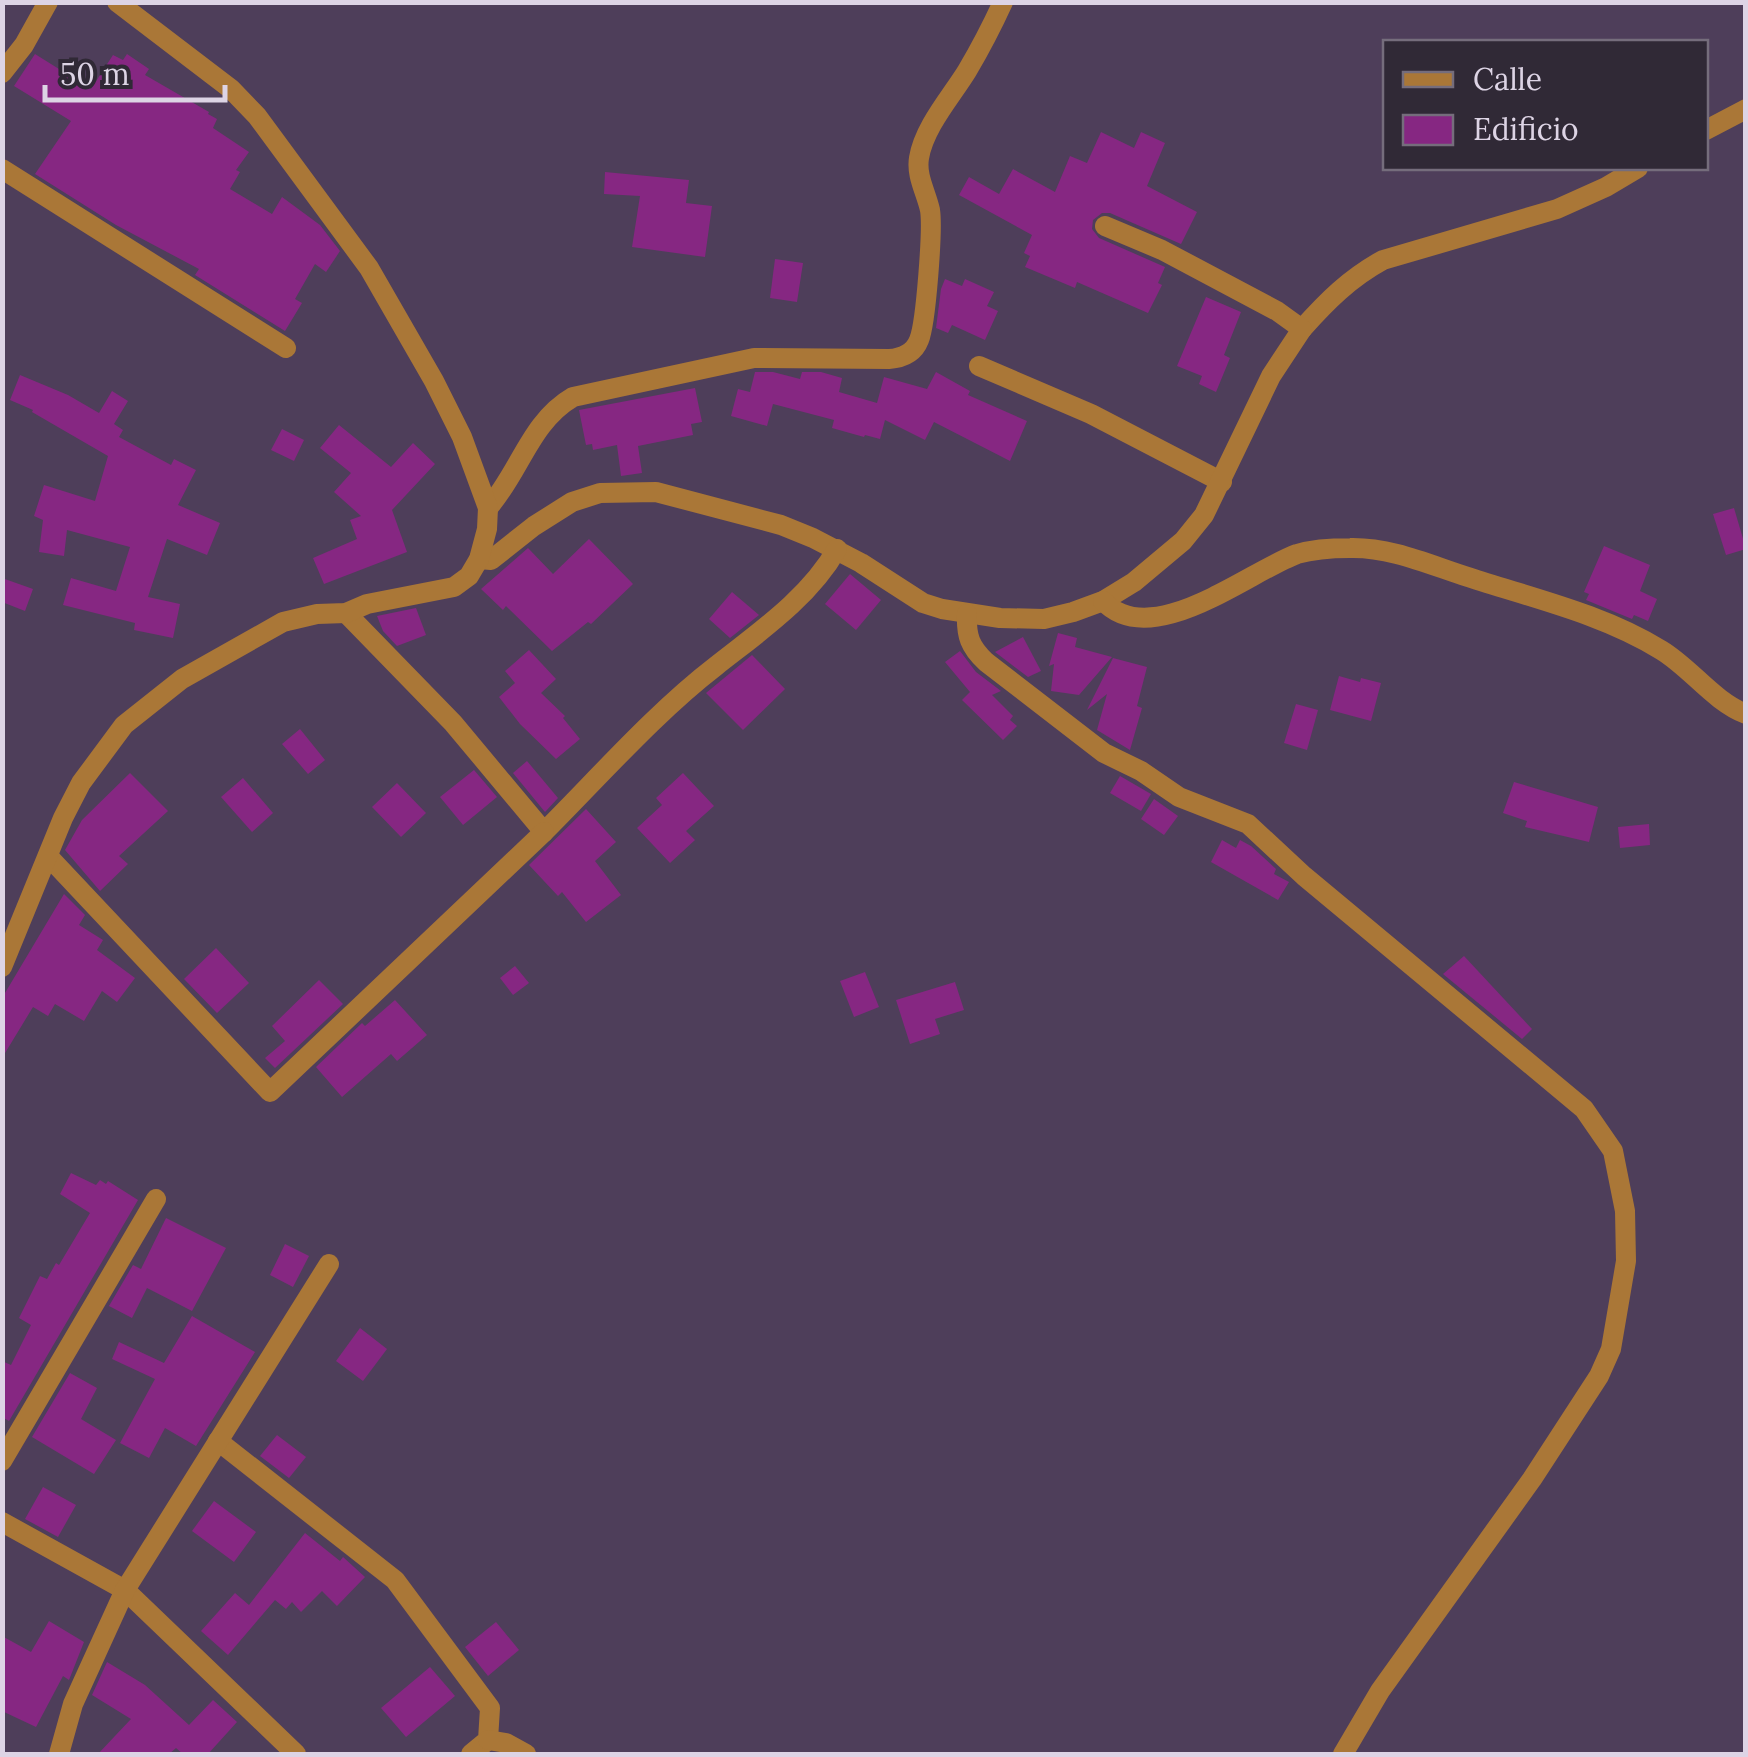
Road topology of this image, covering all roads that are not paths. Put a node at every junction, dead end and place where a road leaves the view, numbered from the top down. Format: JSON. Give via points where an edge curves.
{"nodes":[{"id":1,"x":48,"y":2,"type":"edge"},
{"id":2,"x":117,"y":2,"type":"edge"},
{"id":3,"x":1003,"y":2,"type":"edge"},
{"id":4,"x":2,"y":73,"type":"edge"},
{"id":5,"x":1746,"y":109,"type":"edge"},
{"id":6,"x":1708,"y":129,"type":"edge"},
{"id":7,"x":2,"y":169,"type":"edge"},
{"id":8,"x":1634,"y":170,"type":"edge"},
{"id":9,"x":1105,"y":226,"type":"dead end"},
{"id":10,"x":1302,"y":329,"type":"junction"},
{"id":11,"x":286,"y":348,"type":"dead end"},
{"id":12,"x":979,"y":366,"type":"dead end"},
{"id":13,"x":1222,"y":482,"type":"junction"},
{"id":14,"x":488,"y":508,"type":"junction"},
{"id":15,"x":837,"y":549,"type":"junction"},
{"id":16,"x":480,"y":560,"type":"junction"},
{"id":17,"x":1103,"y":601,"type":"junction"},
{"id":18,"x":346,"y":612,"type":"junction"},
{"id":19,"x":967,"y":614,"type":"junction"},
{"id":20,"x":1746,"y":714,"type":"edge"},
{"id":21,"x":544,"y":832,"type":"junction"},
{"id":22,"x":48,"y":856,"type":"junction"},
{"id":23,"x":2,"y":966,"type":"edge"},
{"id":24,"x":156,"y":1199,"type":"dead end"},
{"id":25,"x":329,"y":1264,"type":"dead end"},
{"id":26,"x":218,"y":1441,"type":"junction"},
{"id":27,"x":2,"y":1460,"type":"edge"},
{"id":28,"x":2,"y":1522,"type":"edge"},
{"id":29,"x":124,"y":1590,"type":"junction"},
{"id":30,"x":488,"y":1740,"type":"junction"},
{"id":31,"x":59,"y":1754,"type":"edge"},
{"id":32,"x":296,"y":1754,"type":"edge"},
{"id":33,"x":471,"y":1754,"type":"edge"},
{"id":34,"x":526,"y":1754,"type":"edge"},
{"id":35,"x":1343,"y":1754,"type":"edge"}],
"edges":[{"from":1,"to":4,"type":"street"},
{"from":2,"to":14,"type":"street","via":[[257,116],[369,268],[434,381]]},
{"from":3,"to":14,"type":"street","via":[[919,159],[931,240],[924,317],[912,351],[890,360],[754,358],[574,397],[543,420]]},
{"from":5,"to":6,"type":"street"},
{"from":7,"to":11,"type":"street"},
{"from":8,"to":10,"type":"street","via":[[1558,209],[1383,260],[1330,297]]},
{"from":9,"to":10,"type":"street","via":[[1162,250]]},
{"from":10,"to":13,"type":"street","via":[[1271,376]]},
{"from":12,"to":13,"type":"street","via":[[1092,414]]},
{"from":13,"to":17,"type":"street","via":[[1183,541]]},
{"from":14,"to":16,"type":"street"},
{"from":15,"to":16,"type":"street","via":[[692,500],[626,490],[572,502],[491,560]]},
{"from":15,"to":19,"type":"street","via":[[923,603]]},
{"from":15,"to":21,"type":"street","via":[[816,581],[715,666]]},
{"from":16,"to":18,"type":"street","via":[[454,587]]},
{"from":17,"to":19,"type":"street","via":[[1044,619]]},
{"from":17,"to":20,"type":"street","via":[[1112,611],[1147,618],[1222,595],[1300,554],[1388,552],[1624,631],[1659,648]]},
{"from":18,"to":21,"type":"street"},
{"from":18,"to":22,"type":"street","via":[[283,622],[148,703],[81,784]]},
{"from":19,"to":35,"type":"street","via":[[966,634],[986,662],[1104,754],[1248,824],[1584,1109],[1613,1152],[1626,1211],[1626,1261],[1605,1362]]},
{"from":21,"to":22,"type":"street","via":[[270,1092]]},
{"from":22,"to":23,"type":"street"},
{"from":24,"to":27,"type":"street"},
{"from":25,"to":26,"type":"street"},
{"from":26,"to":29,"type":"street"},
{"from":26,"to":30,"type":"street","via":[[395,1580],[490,1708]]},
{"from":28,"to":29,"type":"street"},
{"from":29,"to":31,"type":"street","via":[[72,1704]]},
{"from":29,"to":32,"type":"street"},
{"from":30,"to":33,"type":"street"},
{"from":30,"to":34,"type":"street"}]}
